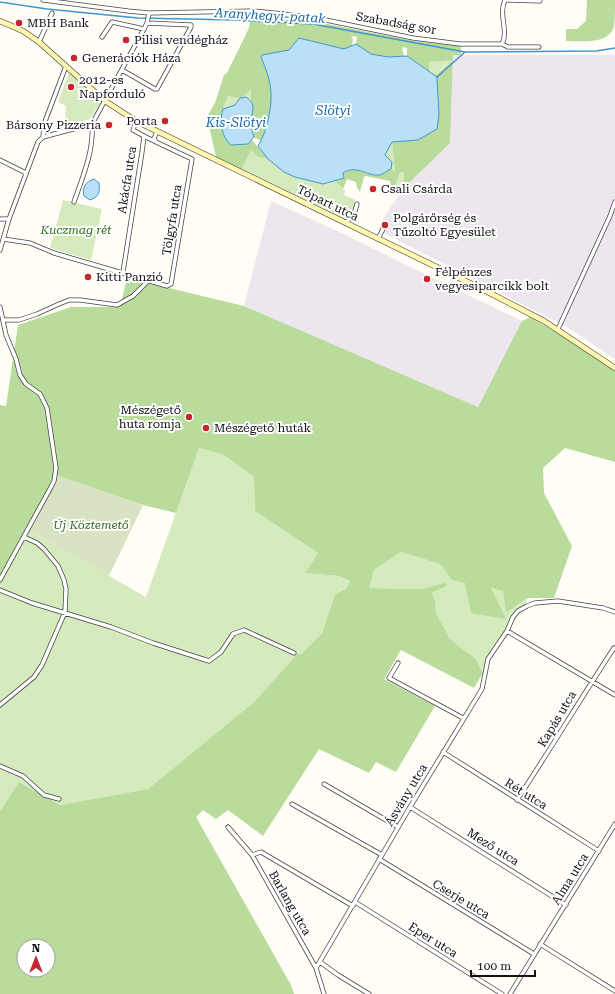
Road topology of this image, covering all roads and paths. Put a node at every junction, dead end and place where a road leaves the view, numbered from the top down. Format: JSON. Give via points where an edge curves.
{"nodes":[{"id":1,"x":43,"y":0,"type":"edge"},
{"id":2,"x":506,"y":0,"type":"edge"},
{"id":3,"x":540,"y":1,"type":"edge"},
{"id":4,"x":52,"y":13,"type":"dead end"},
{"id":5,"x":149,"y":13,"type":"junction"},
{"id":6,"x":0,"y":21,"type":"edge"},
{"id":7,"x":147,"y":22,"type":"junction"},
{"id":8,"x":144,"y":29,"type":"junction"},
{"id":9,"x":102,"y":37,"type":"dead end"},
{"id":10,"x":39,"y":42,"type":"junction"},
{"id":11,"x":502,"y":44,"type":"junction"},
{"id":12,"x":537,"y":47,"type":"dead end"},
{"id":13,"x":66,"y":66,"type":"junction"},
{"id":14,"x":122,"y":70,"type":"junction"},
{"id":15,"x":105,"y":101,"type":"junction"},
{"id":16,"x":136,"y":121,"type":"junction"},
{"id":17,"x":92,"y":124,"type":"junction"},
{"id":18,"x":157,"y":132,"type":"junction"},
{"id":19,"x":144,"y":136,"type":"junction"},
{"id":20,"x":43,"y":137,"type":"junction"},
{"id":21,"x":156,"y":142,"type":"junction"},
{"id":22,"x":0,"y":160,"type":"edge"},
{"id":23,"x":26,"y":173,"type":"junction"},
{"id":24,"x":74,"y":202,"type":"dead end"},
{"id":25,"x":615,"y":202,"type":"edge"},
{"id":26,"x":357,"y":204,"type":"dead end"},
{"id":27,"x":0,"y":219,"type":"edge"},
{"id":28,"x":9,"y":219,"type":"junction"},
{"id":29,"x":346,"y":223,"type":"junction"},
{"id":30,"x":384,"y":226,"type":"dead end"},
{"id":31,"x":378,"y":238,"type":"junction"},
{"id":32,"x":3,"y":239,"type":"junction"},
{"id":33,"x":0,"y":250,"type":"edge"},
{"id":34,"x":122,"y":272,"type":"junction"},
{"id":35,"x":149,"y":280,"type":"junction"},
{"id":36,"x":0,"y":306,"type":"edge"},
{"id":37,"x":3,"y":320,"type":"junction"},
{"id":38,"x":558,"y":329,"type":"junction"},
{"id":39,"x":615,"y":368,"type":"edge"},
{"id":40,"x":24,"y":537,"type":"junction"},
{"id":41,"x":0,"y":580,"type":"edge"},
{"id":42,"x":0,"y":590,"type":"edge"},
{"id":43,"x":65,"y":612,"type":"junction"},
{"id":44,"x":615,"y":612,"type":"edge"},
{"id":45,"x":507,"y":630,"type":"junction"},
{"id":46,"x":614,"y":648,"type":"edge"},
{"id":47,"x":294,"y":653,"type":"dead end"},
{"id":48,"x":398,"y":663,"type":"dead end"},
{"id":49,"x":592,"y":681,"type":"junction"},
{"id":50,"x":615,"y":696,"type":"edge"},
{"id":51,"x":0,"y":705,"type":"edge"},
{"id":52,"x":463,"y":718,"type":"junction"},
{"id":53,"x":443,"y":752,"type":"junction"},
{"id":54,"x":0,"y":766,"type":"edge"},
{"id":55,"x":324,"y":784,"type":"dead end"},
{"id":56,"x":59,"y":799,"type":"dead end"},
{"id":57,"x":517,"y":800,"type":"junction"},
{"id":58,"x":292,"y":804,"type":"dead end"},
{"id":59,"x":410,"y":807,"type":"junction"},
{"id":60,"x":615,"y":824,"type":"edge"},
{"id":61,"x":228,"y":827,"type":"dead end"},
{"id":62,"x":398,"y":827,"type":"junction"},
{"id":63,"x":599,"y":851,"type":"junction"},
{"id":64,"x":252,"y":855,"type":"junction"},
{"id":65,"x":382,"y":855,"type":"junction"},
{"id":66,"x":379,"y":859,"type":"junction"},
{"id":67,"x":354,"y":904,"type":"junction"},
{"id":68,"x":566,"y":905,"type":"junction"},
{"id":69,"x":540,"y":944,"type":"junction"},
{"id":70,"x":534,"y":954,"type":"junction"},
{"id":71,"x":320,"y":962,"type":"junction"},
{"id":72,"x":316,"y":968,"type":"junction"},
{"id":73,"x":615,"y":991,"type":"edge"},
{"id":74,"x":324,"y":994,"type":"edge"},
{"id":75,"x":369,"y":994,"type":"edge"},
{"id":76,"x":502,"y":994,"type":"edge"},
{"id":77,"x":510,"y":994,"type":"edge"}],
"edges":[{"from":1,"to":5,"type":"street","name":"Szabadság sor"},
{"from":2,"to":3,"type":"street"},
{"from":2,"to":11,"type":"street","via":[[502,5]]},
{"from":4,"to":10,"type":"street"},
{"from":5,"to":7,"type":"street"},
{"from":5,"to":11,"type":"street","name":"Szabadság sor","via":[[253,11],[305,16],[413,38],[460,44]]},
{"from":6,"to":10,"type":"main road","name":"Tópart utca","via":[[23,31]]},
{"from":7,"to":8,"type":"street"},
{"from":7,"to":14,"type":"street","via":[[191,26],[157,89]]},
{"from":8,"to":9,"type":"street","via":[[112,22]]},
{"from":8,"to":14,"type":"street"},
{"from":10,"to":13,"type":"main road","name":"Tópart utca"},
{"from":11,"to":12,"type":"street","name":"Szabadság sor","via":[[508,47]]},
{"from":13,"to":15,"type":"main road","name":"Tópart utca"},
{"from":13,"to":20,"type":"street","via":[[44,124]]},
{"from":14,"to":15,"type":"street"},
{"from":15,"to":16,"type":"main road","name":"Tópart utca"},
{"from":15,"to":17,"type":"street"},
{"from":16,"to":18,"type":"main road","name":"Tópart utca"},
{"from":16,"to":19,"type":"street","name":"Akácfa utca","via":[[133,130]]},
{"from":17,"to":20,"type":"street"},
{"from":17,"to":24,"type":"street","via":[[88,162]]},
{"from":18,"to":21,"type":"street","via":[[154,138]]},
{"from":18,"to":29,"type":"main road","name":"Tópart utca"},
{"from":19,"to":21,"type":"street"},
{"from":19,"to":34,"type":"street","name":"Akácfa utca"},
{"from":20,"to":23,"type":"street","via":[[38,142]]},
{"from":21,"to":35,"type":"street","name":"Tölgyfa utca","via":[[192,159],[171,284],[167,286]]},
{"from":22,"to":23,"type":"street"},
{"from":23,"to":28,"type":"street"},
{"from":25,"to":38,"type":"street"},
{"from":26,"to":29,"type":"street"},
{"from":27,"to":28,"type":"street"},
{"from":28,"to":32,"type":"street"},
{"from":29,"to":31,"type":"main road","name":"Tópart utca"},
{"from":30,"to":31,"type":"street"},
{"from":31,"to":38,"type":"main road","name":"Tópart utca"},
{"from":32,"to":33,"type":"street"},
{"from":32,"to":34,"type":"street","via":[[30,243],[54,253]]},
{"from":34,"to":35,"type":"street"},
{"from":35,"to":37,"type":"street","via":[[133,296],[117,305],[69,300],[19,320]]},
{"from":36,"to":37,"type":"street"},
{"from":37,"to":40,"type":"street","via":[[20,376],[40,394],[47,408],[56,468],[54,481]]},
{"from":38,"to":39,"type":"main road","name":"Tópart utca"},
{"from":40,"to":41,"type":"street"},
{"from":40,"to":43,"type":"street","via":[[44,548],[58,566],[66,589]]},
{"from":42,"to":43,"type":"street","via":[[32,603]]},
{"from":43,"to":47,"type":"street","via":[[209,661],[221,652],[233,634],[244,630]]},
{"from":43,"to":51,"type":"street","via":[[42,665],[34,677]]},
{"from":44,"to":45,"type":"street","name":"Ásvány utca","via":[[558,601],[535,603],[518,611],[512,617]]},
{"from":45,"to":49,"type":"street"},
{"from":45,"to":52,"type":"street","name":"Ásvány utca","via":[[488,658],[482,689]]},
{"from":46,"to":49,"type":"street","name":"Kapás utca"},
{"from":48,"to":52,"type":"street","via":[[389,678]]},
{"from":49,"to":50,"type":"street"},
{"from":49,"to":57,"type":"street","name":"Kapás utca"},
{"from":52,"to":53,"type":"street","name":"Ásvány utca"},
{"from":53,"to":57,"type":"street","name":"Rét utca"},
{"from":53,"to":59,"type":"street","name":"Ásvány utca"},
{"from":54,"to":56,"type":"street","via":[[23,776],[44,794]]},
{"from":55,"to":62,"type":"street"},
{"from":57,"to":63,"type":"street","name":"Rét utca"},
{"from":58,"to":65,"type":"street"},
{"from":59,"to":62,"type":"street","name":"Ásvány utca"},
{"from":59,"to":68,"type":"street","name":"Mező utca"},
{"from":60,"to":63,"type":"street","name":"Alma utca"},
{"from":61,"to":64,"type":"street","name":"Barlang utca"},
{"from":62,"to":65,"type":"street","name":"Ásvány utca"},
{"from":63,"to":68,"type":"street","name":"Alma utca"},
{"from":64,"to":67,"type":"street","name":"Eper utca","via":[[261,852]]},
{"from":64,"to":72,"type":"street","name":"Barlang utca"},
{"from":65,"to":66,"type":"street","name":"Ásvány utca"},
{"from":66,"to":67,"type":"street","name":"Ásvány utca"},
{"from":66,"to":70,"type":"street","name":"Cserje utca"},
{"from":67,"to":71,"type":"street","name":"Ásvány utca"},
{"from":67,"to":76,"type":"street","name":"Eper utca"},
{"from":68,"to":69,"type":"street","name":"Alma utca"},
{"from":69,"to":70,"type":"street","name":"Alma utca"},
{"from":69,"to":73,"type":"street"},
{"from":70,"to":77,"type":"street","name":"Alma utca"},
{"from":71,"to":72,"type":"street","name":"Ásvány utca"},
{"from":71,"to":75,"type":"street"},
{"from":72,"to":74,"type":"street","name":"Barlang utca"}]}
